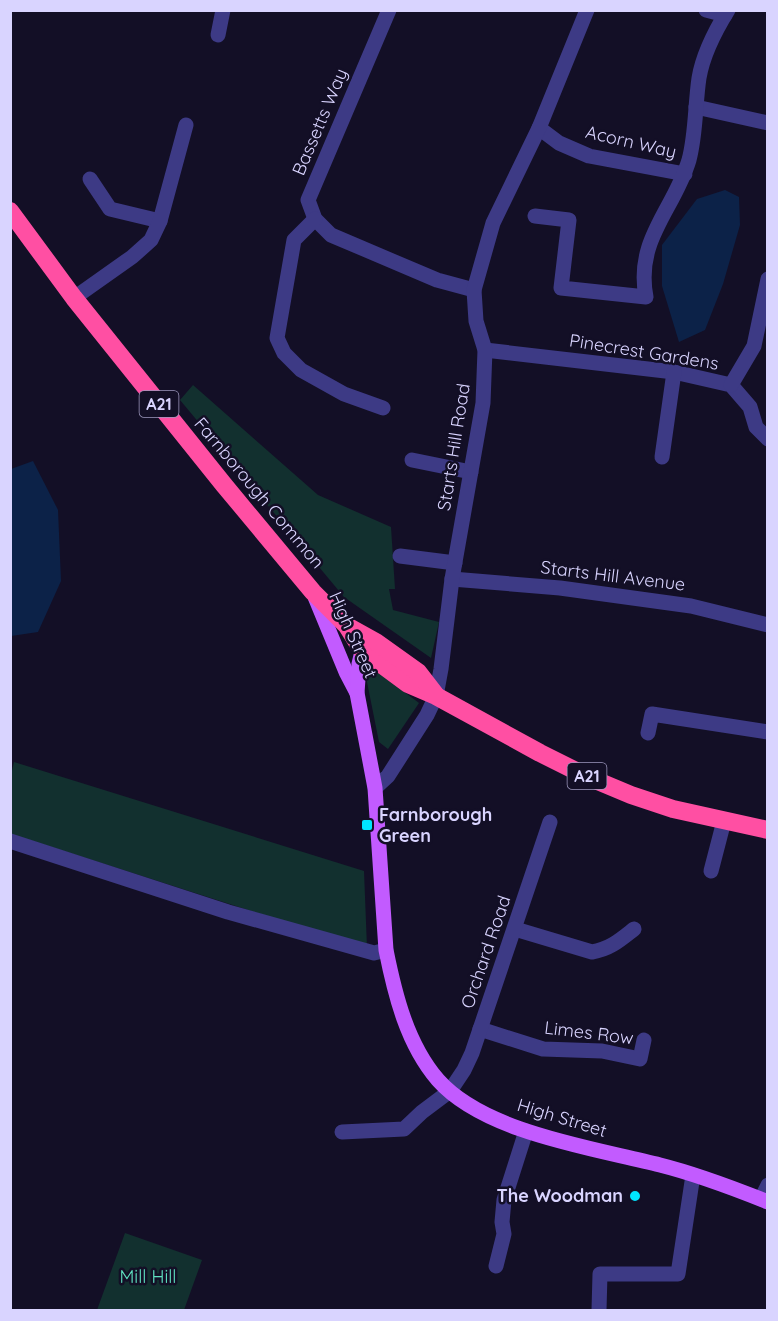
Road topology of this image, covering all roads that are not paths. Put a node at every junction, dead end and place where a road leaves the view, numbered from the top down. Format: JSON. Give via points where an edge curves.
{"nodes":[{"id":1,"x":223,"y":10,"type":"edge"},
{"id":2,"x":389,"y":10,"type":"edge"},
{"id":3,"x":587,"y":10,"type":"edge"},
{"id":4,"x":706,"y":10,"type":"edge"},
{"id":5,"x":726,"y":13,"type":"edge"},
{"id":6,"x":218,"y":35,"type":"dead end"},
{"id":7,"x":696,"y":107,"type":"junction"},
{"id":8,"x":768,"y":123,"type":"edge"},
{"id":9,"x":186,"y":125,"type":"dead end"},
{"id":10,"x":539,"y":128,"type":"junction"},
{"id":11,"x":685,"y":174,"type":"junction"},
{"id":12,"x":90,"y":179,"type":"dead end"},
{"id":13,"x":10,"y":211,"type":"edge"},
{"id":14,"x":535,"y":216,"type":"dead end"},
{"id":15,"x":315,"y":219,"type":"junction"},
{"id":16,"x":160,"y":221,"type":"junction"},
{"id":17,"x":768,"y":279,"type":"edge"},
{"id":18,"x":474,"y":290,"type":"junction"},
{"id":19,"x":74,"y":298,"type":"junction"},
{"id":20,"x":484,"y":350,"type":"junction"},
{"id":21,"x":674,"y":372,"type":"junction"},
{"id":22,"x":731,"y":385,"type":"junction"},
{"id":23,"x":383,"y":408,"type":"dead end"},
{"id":24,"x":768,"y":439,"type":"edge"},
{"id":25,"x":662,"y":457,"type":"dead end"},
{"id":26,"x":412,"y":460,"type":"dead end"},
{"id":27,"x":471,"y":472,"type":"junction"},
{"id":28,"x":400,"y":556,"type":"dead end"},
{"id":29,"x":455,"y":563,"type":"junction"},
{"id":30,"x":452,"y":579,"type":"junction"},
{"id":31,"x":313,"y":592,"type":"junction"},
{"id":32,"x":768,"y":625,"type":"edge"},
{"id":33,"x":356,"y":636,"type":"junction"},
{"id":34,"x":357,"y":693,"type":"junction"},
{"id":35,"x":436,"y":696,"type":"junction"},
{"id":36,"x":768,"y":732,"type":"edge"},
{"id":37,"x":648,"y":733,"type":"dead end"},
{"id":38,"x":375,"y":788,"type":"junction"},
{"id":39,"x":724,"y":821,"type":"junction"},
{"id":40,"x":550,"y":822,"type":"dead end"},
{"id":41,"x":768,"y":830,"type":"edge"},
{"id":42,"x":10,"y":841,"type":"edge"},
{"id":43,"x":711,"y":871,"type":"dead end"},
{"id":44,"x":634,"y":929,"type":"dead end"},
{"id":45,"x":515,"y":930,"type":"junction"},
{"id":46,"x":386,"y":951,"type":"junction"},
{"id":47,"x":480,"y":1029,"type":"junction"},
{"id":48,"x":644,"y":1040,"type":"dead end"},
{"id":49,"x":450,"y":1091,"type":"junction"},
{"id":50,"x":526,"y":1131,"type":"junction"},
{"id":51,"x":342,"y":1132,"type":"dead end"},
{"id":52,"x":693,"y":1175,"type":"junction"},
{"id":53,"x":765,"y":1196,"type":"edge"},
{"id":54,"x":496,"y":1266,"type":"dead end"},
{"id":55,"x":599,"y":1311,"type":"edge"}],
"edges":[{"from":1,"to":6,"type":"street"},
{"from":2,"to":15,"type":"street","name":"Bassetts Way","via":[[308,200]]},
{"from":3,"to":10,"type":"street","name":"Starts Hill Road"},
{"from":4,"to":5,"type":"street"},
{"from":5,"to":7,"type":"street","via":[[699,76]]},
{"from":7,"to":8,"type":"street"},
{"from":7,"to":11,"type":"street"},
{"from":9,"to":16,"type":"street"},
{"from":10,"to":11,"type":"street","name":"Acorn Way","via":[[559,143],[589,156]]},
{"from":10,"to":18,"type":"street","name":"Starts Hill Road","via":[[493,223]]},
{"from":11,"to":14,"type":"street","via":[[649,244],[643,280],[646,297],[561,288],[569,220]]},
{"from":12,"to":16,"type":"street","via":[[110,209]]},
{"from":13,"to":19,"type":"highway","name":"Farnborough Common","number":"A21"},
{"from":15,"to":18,"type":"street","via":[[331,236],[437,280]]},
{"from":15,"to":23,"type":"street","via":[[294,240],[277,338],[284,353],[301,370],[344,394]]},
{"from":16,"to":19,"type":"street","via":[[151,240]]},
{"from":17,"to":22,"type":"street","via":[[753,346]]},
{"from":18,"to":20,"type":"street","name":"Starts Hill Road","via":[[476,321]]},
{"from":19,"to":31,"type":"highway","name":"Farnborough Common","number":"A21"},
{"from":20,"to":21,"type":"street","name":"Pinecrest Gardens"},
{"from":20,"to":27,"type":"street","name":"Starts Hill Road","via":[[483,402]]},
{"from":21,"to":22,"type":"street","name":"Pinecrest Gardens"},
{"from":21,"to":25,"type":"street"},
{"from":22,"to":24,"type":"street","name":"Pinecrest Gardens","via":[[750,407],[756,427]]},
{"from":26,"to":27,"type":"street"},
{"from":27,"to":29,"type":"street","name":"Starts Hill Road"},
{"from":28,"to":29,"type":"street"},
{"from":29,"to":30,"type":"street","name":"Starts Hill Road"},
{"from":30,"to":32,"type":"street","name":"Starts Hill Avenue","via":[[560,588],[691,606]]},
{"from":30,"to":35,"type":"street","name":"Starts Hill Road"},
{"from":31,"to":33,"type":"highway","name":"Farnborough Common","number":"A21"},
{"from":31,"to":34,"type":"main road","name":"High Street"},
{"from":33,"to":34,"type":"main road","name":"High Street"},
{"from":33,"to":35,"type":"highway","name":"Farnborough Common","number":"A21","via":[[408,684]]},
{"from":34,"to":38,"type":"main road","name":"High Street"},
{"from":35,"to":38,"type":"street","via":[[388,776]]},
{"from":35,"to":39,"type":"highway","number":"A21","via":[[612,787],[673,809]]},
{"from":36,"to":37,"type":"street","via":[[652,714]]},
{"from":38,"to":46,"type":"main road","name":"High Street"},
{"from":39,"to":41,"type":"highway","number":"A21"},
{"from":39,"to":43,"type":"street"},
{"from":40,"to":45,"type":"street","name":"Orchard Road"},
{"from":42,"to":46,"type":"street","via":[[228,912],[374,953]]},
{"from":44,"to":45,"type":"street","via":[[615,945],[592,952]]},
{"from":45,"to":47,"type":"street","name":"Orchard Road"},
{"from":46,"to":49,"type":"main road","name":"High Street","via":[[397,998],[417,1049]]},
{"from":47,"to":48,"type":"street","name":"Limes Row","via":[[543,1049],[602,1051],[640,1059]]},
{"from":47,"to":49,"type":"street","name":"Orchard Road","via":[[464,1070]]},
{"from":49,"to":50,"type":"main road","name":"High Street","via":[[468,1104]]},
{"from":49,"to":51,"type":"street","via":[[404,1129]]},
{"from":50,"to":52,"type":"main road","name":"High Street"},
{"from":50,"to":54,"type":"street","via":[[504,1200],[504,1234]]},
{"from":52,"to":53,"type":"main road","name":"High Street"},
{"from":52,"to":55,"type":"street","via":[[678,1274],[600,1274]]}]}
